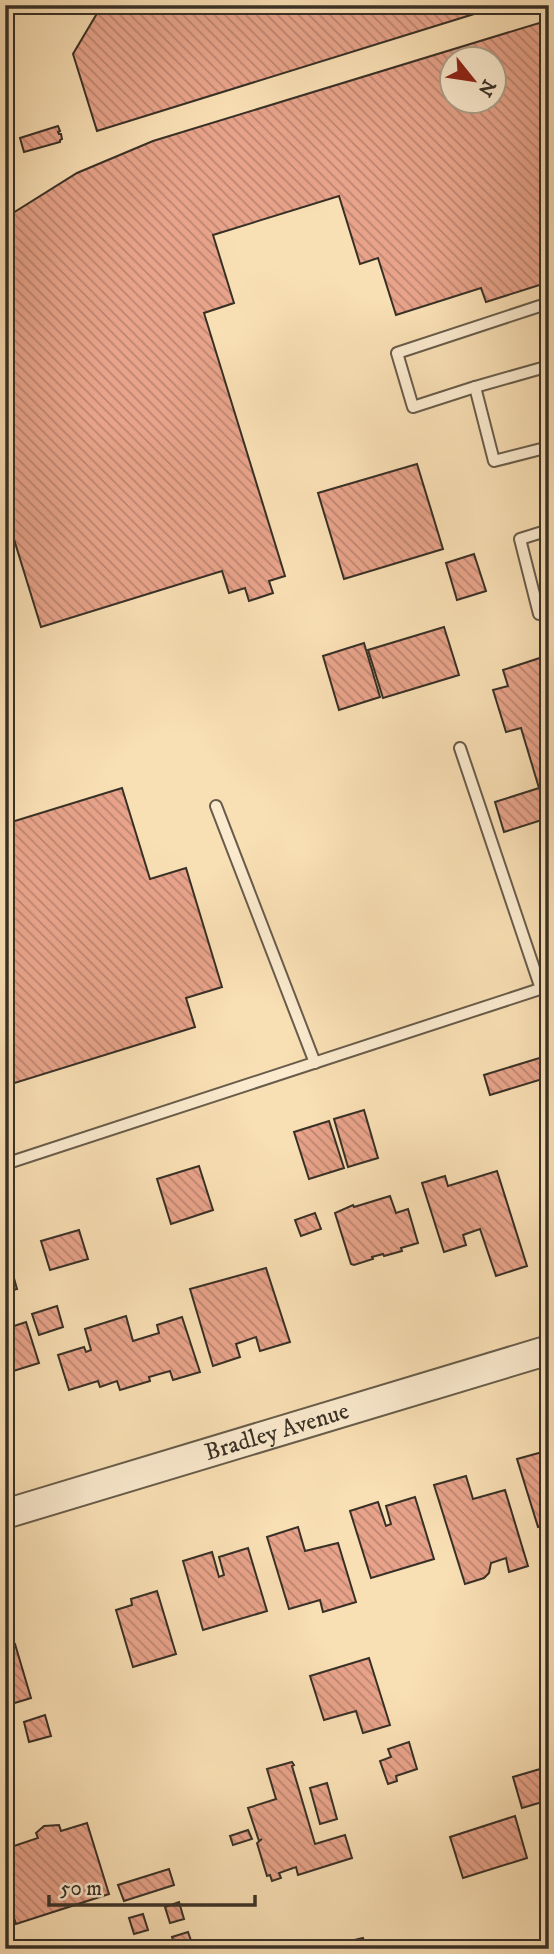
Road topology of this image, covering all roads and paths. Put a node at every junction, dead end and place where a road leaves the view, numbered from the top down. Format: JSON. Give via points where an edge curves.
{"nodes":[{"id":1,"x":549,"y":303,"type":"edge"},
{"id":2,"x":549,"y":366,"type":"edge"},
{"id":3,"x":475,"y":387,"type":"junction"},
{"id":4,"x":549,"y":447,"type":"edge"},
{"id":5,"x":549,"y":530,"type":"edge"},
{"id":6,"x":549,"y":611,"type":"edge"},
{"id":7,"x":460,"y":748,"type":"dead end"},
{"id":8,"x":216,"y":806,"type":"dead end"},
{"id":9,"x":545,"y":988,"type":"edge"},
{"id":10,"x":316,"y":1063,"type":"junction"},
{"id":11,"x":5,"y":1164,"type":"edge"},
{"id":12,"x":549,"y":1350,"type":"edge"},
{"id":13,"x":5,"y":1514,"type":"edge"}],
"edges":[{"from":1,"to":3,"type":"lane","via":[[397,353],[412,407]]},
{"from":2,"to":3,"type":"lane"},
{"from":3,"to":4,"type":"lane","via":[[494,461]]},
{"from":5,"to":6,"type":"lane","via":[[520,539],[539,614]]},
{"from":7,"to":9,"type":"lane"},
{"from":8,"to":10,"type":"lane"},
{"from":9,"to":10,"type":"lane"},
{"from":10,"to":11,"type":"lane"},
{"from":12,"to":13,"type":"street","name":"Bradley Avenue"}]}
